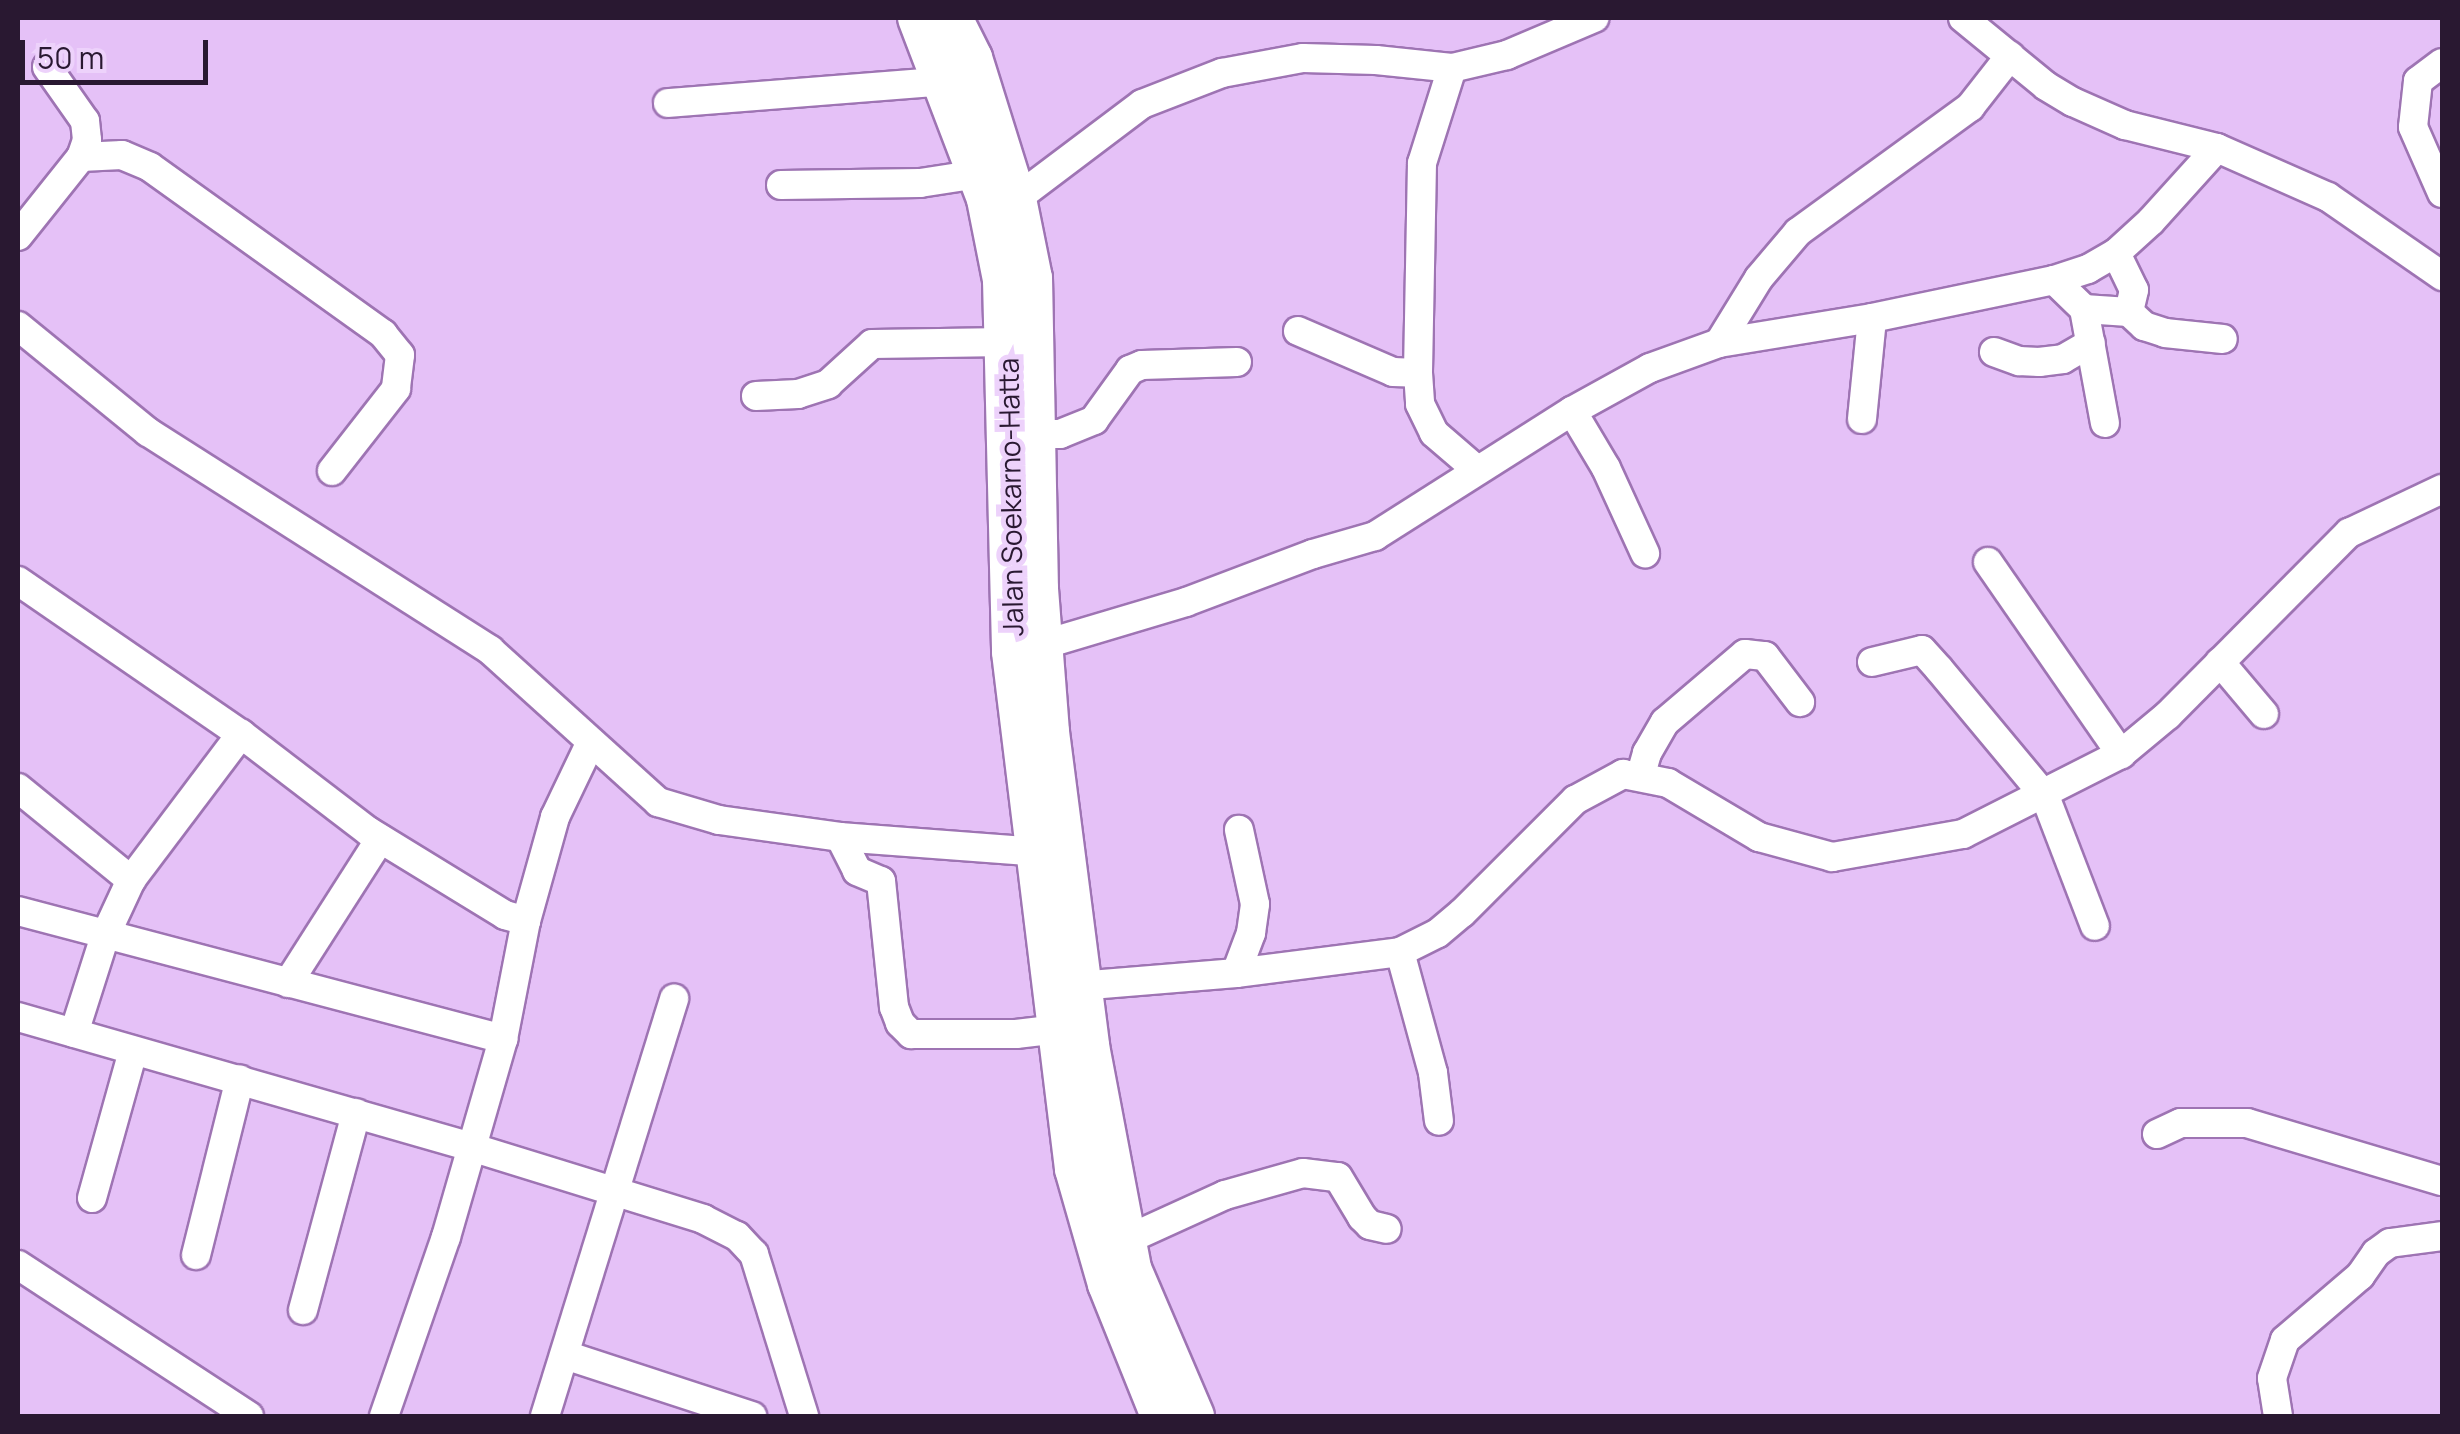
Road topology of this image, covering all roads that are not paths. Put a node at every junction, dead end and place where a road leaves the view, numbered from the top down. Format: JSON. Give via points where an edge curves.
{"nodes":[{"id":1,"x":918,"y":18,"type":"edge"},
{"id":2,"x":952,"y":18,"type":"edge"},
{"id":3,"x":1594,"y":18,"type":"edge"},
{"id":4,"x":1963,"y":18,"type":"edge"},
{"id":5,"x":2010,"y":56,"type":"junction"},
{"id":6,"x":2442,"y":63,"type":"edge"},
{"id":7,"x":47,"y":67,"type":"dead end"},
{"id":8,"x":1452,"y":68,"type":"junction"},
{"id":9,"x":945,"y":81,"type":"junction"},
{"id":10,"x":668,"y":103,"type":"dead end"},
{"id":11,"x":2218,"y":148,"type":"junction"},
{"id":12,"x":81,"y":157,"type":"junction"},
{"id":13,"x":978,"y":174,"type":"junction"},
{"id":14,"x":781,"y":184,"type":"dead end"},
{"id":15,"x":2442,"y":193,"type":"edge"},
{"id":16,"x":1016,"y":199,"type":"junction"},
{"id":17,"x":18,"y":236,"type":"edge"},
{"id":18,"x":2116,"y":254,"type":"junction"},
{"id":19,"x":2442,"y":276,"type":"edge"},
{"id":20,"x":2054,"y":280,"type":"junction"},
{"id":21,"x":2084,"y":309,"type":"junction"},
{"id":22,"x":2130,"y":312,"type":"junction"},
{"id":23,"x":1872,"y":318,"type":"junction"},
{"id":24,"x":18,"y":326,"type":"edge"},
{"id":25,"x":1298,"y":332,"type":"dead end"},
{"id":26,"x":2223,"y":340,"type":"dead end"},
{"id":27,"x":1007,"y":342,"type":"junction"},
{"id":28,"x":1718,"y":342,"type":"junction"},
{"id":29,"x":2091,"y":342,"type":"junction"},
{"id":30,"x":1994,"y":352,"type":"dead end"},
{"id":31,"x":1237,"y":362,"type":"dead end"},
{"id":32,"x":1418,"y":372,"type":"junction"},
{"id":33,"x":756,"y":396,"type":"dead end"},
{"id":34,"x":1572,"y":412,"type":"junction"},
{"id":35,"x":1862,"y":419,"type":"dead end"},
{"id":36,"x":2105,"y":424,"type":"dead end"},
{"id":37,"x":1038,"y":434,"type":"junction"},
{"id":38,"x":1476,"y":469,"type":"junction"},
{"id":39,"x":332,"y":471,"type":"dead end"},
{"id":40,"x":2442,"y":489,"type":"edge"},
{"id":41,"x":1644,"y":553,"type":"dead end"},
{"id":42,"x":1988,"y":562,"type":"dead end"},
{"id":43,"x":18,"y":581,"type":"edge"},
{"id":44,"x":1042,"y":645,"type":"junction"},
{"id":45,"x":1872,"y":662,"type":"dead end"},
{"id":46,"x":2220,"y":662,"type":"junction"},
{"id":47,"x":1800,"y":702,"type":"dead end"},
{"id":48,"x":2264,"y":714,"type":"dead end"},
{"id":49,"x":241,"y":734,"type":"junction"},
{"id":50,"x":591,"y":742,"type":"junction"},
{"id":51,"x":2121,"y":754,"type":"junction"},
{"id":52,"x":1641,"y":774,"type":"junction"},
{"id":53,"x":18,"y":788,"type":"edge"},
{"id":54,"x":2045,"y":796,"type":"junction"},
{"id":55,"x":1239,"y":830,"type":"dead end"},
{"id":56,"x":840,"y":837,"type":"junction"},
{"id":57,"x":380,"y":838,"type":"junction"},
{"id":58,"x":1048,"y":853,"type":"junction"},
{"id":59,"x":131,"y":880,"type":"junction"},
{"id":60,"x":18,"y":911,"type":"edge"},
{"id":61,"x":526,"y":921,"type":"junction"},
{"id":62,"x":2094,"y":926,"type":"dead end"},
{"id":63,"x":105,"y":936,"type":"junction"},
{"id":64,"x":1400,"y":952,"type":"junction"},
{"id":65,"x":1236,"y":973,"type":"junction"},
{"id":66,"x":288,"y":983,"type":"junction"},
{"id":67,"x":1067,"y":987,"type":"junction"},
{"id":68,"x":674,"y":998,"type":"dead end"},
{"id":69,"x":18,"y":1016,"type":"edge"},
{"id":70,"x":1072,"y":1027,"type":"junction"},
{"id":71,"x":74,"y":1033,"type":"junction"},
{"id":72,"x":503,"y":1040,"type":"junction"},
{"id":73,"x":133,"y":1051,"type":"junction"},
{"id":74,"x":240,"y":1079,"type":"junction"},
{"id":75,"x":356,"y":1113,"type":"junction"},
{"id":76,"x":1439,"y":1121,"type":"dead end"},
{"id":77,"x":2157,"y":1134,"type":"dead end"},
{"id":78,"x":474,"y":1148,"type":"junction"},
{"id":79,"x":2442,"y":1181,"type":"edge"},
{"id":80,"x":614,"y":1194,"type":"junction"},
{"id":81,"x":92,"y":1198,"type":"dead end"},
{"id":82,"x":1386,"y":1229,"type":"dead end"},
{"id":83,"x":2442,"y":1236,"type":"edge"},
{"id":84,"x":1124,"y":1241,"type":"junction"},
{"id":85,"x":196,"y":1255,"type":"dead end"},
{"id":86,"x":18,"y":1265,"type":"edge"},
{"id":87,"x":303,"y":1310,"type":"dead end"},
{"id":88,"x":566,"y":1354,"type":"junction"},
{"id":89,"x":248,"y":1416,"type":"edge"},
{"id":90,"x":384,"y":1416,"type":"edge"},
{"id":91,"x":545,"y":1416,"type":"edge"},
{"id":92,"x":752,"y":1416,"type":"edge"},
{"id":93,"x":804,"y":1416,"type":"edge"},
{"id":94,"x":1161,"y":1416,"type":"edge"},
{"id":95,"x":1194,"y":1416,"type":"edge"},
{"id":96,"x":2278,"y":1416,"type":"edge"}],
"edges":[{"from":1,"to":9,"type":"highway","name":"Jalan Soekarno-Hatta"},
{"from":2,"to":16,"type":"highway","via":[[972,58]]},
{"from":3,"to":8,"type":"street","via":[[1507,56]]},
{"from":4,"to":5,"type":"street"},
{"from":5,"to":11,"type":"street","via":[[2046,86],[2125,125]]},
{"from":5,"to":28,"type":"street","via":[[1970,107],[1798,232]]},
{"from":6,"to":15,"type":"street","via":[[2418,81],[2413,111],[2413,127]]},
{"from":7,"to":12,"type":"street","via":[[85,121],[88,140]]},
{"from":8,"to":16,"type":"street","via":[[1304,58],[1222,72],[1142,104]]},
{"from":8,"to":32,"type":"street","via":[[1422,163]]},
{"from":9,"to":10,"type":"street"},
{"from":9,"to":13,"type":"highway","name":"Jalan Soekarno-Hatta"},
{"from":11,"to":18,"type":"street"},
{"from":11,"to":19,"type":"street","via":[[2328,197]]},
{"from":12,"to":17,"type":"street"},
{"from":12,"to":39,"type":"street","via":[[122,155],[150,167],[383,334],[400,354],[396,389]]},
{"from":13,"to":14,"type":"street","via":[[902,184]]},
{"from":13,"to":27,"type":"highway","name":"Jalan Soekarno-Hatta","via":[[996,235]]},
{"from":16,"to":37,"type":"highway","via":[[1032,278]]},
{"from":18,"to":20,"type":"street"},
{"from":18,"to":22,"type":"street","via":[[2134,290]]},
{"from":20,"to":21,"type":"street"},
{"from":20,"to":23,"type":"street"},
{"from":21,"to":22,"type":"street"},
{"from":21,"to":29,"type":"street"},
{"from":22,"to":26,"type":"street","via":[[2165,333]]},
{"from":23,"to":28,"type":"street"},
{"from":23,"to":35,"type":"street"},
{"from":24,"to":50,"type":"street","via":[[148,432],[490,650]]},
{"from":25,"to":32,"type":"street","via":[[1393,372]]},
{"from":27,"to":33,"type":"street","via":[[872,344],[828,384]]},
{"from":27,"to":58,"type":"highway","name":"Jalan Soekarno-Hatta","via":[[1012,652]]},
{"from":28,"to":34,"type":"street","via":[[1650,368]]},
{"from":29,"to":30,"type":"street","via":[[2039,362]]},
{"from":29,"to":36,"type":"street"},
{"from":31,"to":37,"type":"street","via":[[1142,364],[1130,370],[1094,420],[1060,434]]},
{"from":32,"to":38,"type":"street","via":[[1420,404],[1434,433]]},
{"from":34,"to":38,"type":"street"},
{"from":34,"to":41,"type":"street"},
{"from":37,"to":44,"type":"highway"},
{"from":38,"to":44,"type":"street","via":[[1375,536]]},
{"from":40,"to":46,"type":"street","via":[[2349,533]]},
{"from":42,"to":51,"type":"street"},
{"from":43,"to":49,"type":"street"},
{"from":44,"to":58,"type":"highway"},
{"from":45,"to":54,"type":"street","via":[[1922,650]]},
{"from":46,"to":48,"type":"street"},
{"from":46,"to":51,"type":"street"},
{"from":47,"to":52,"type":"street","via":[[1765,656],[1744,654],[1664,722]]},
{"from":49,"to":57,"type":"street"},
{"from":49,"to":59,"type":"street"},
{"from":50,"to":56,"type":"street","via":[[637,788],[672,809]]},
{"from":50,"to":61,"type":"street","via":[[555,817]]},
{"from":51,"to":54,"type":"street"},
{"from":52,"to":54,"type":"street","via":[[1759,837],[1832,856],[1963,834]]},
{"from":52,"to":64,"type":"street","via":[[1623,774],[1575,800],[1462,913]]},
{"from":53,"to":59,"type":"street"},
{"from":54,"to":62,"type":"street"},
{"from":55,"to":65,"type":"street","via":[[1255,904]]},
{"from":56,"to":58,"type":"street"},
{"from":56,"to":70,"type":"street","via":[[857,871],[881,880],[894,1007],[911,1034]]},
{"from":57,"to":61,"type":"street","via":[[505,915]]},
{"from":57,"to":66,"type":"street"},
{"from":58,"to":67,"type":"highway","name":"Jalan Soekarno-Hatta"},
{"from":59,"to":63,"type":"street"},
{"from":60,"to":63,"type":"street"},
{"from":61,"to":72,"type":"street"},
{"from":63,"to":66,"type":"street"},
{"from":63,"to":71,"type":"street"},
{"from":64,"to":65,"type":"street"},
{"from":64,"to":76,"type":"street"},
{"from":65,"to":67,"type":"street"},
{"from":66,"to":72,"type":"street"},
{"from":67,"to":70,"type":"highway","name":"Jalan Soekarno-Hatta"},
{"from":68,"to":80,"type":"street"},
{"from":69,"to":71,"type":"street"},
{"from":70,"to":84,"type":"highway"},
{"from":70,"to":94,"type":"highway","via":[[1075,1169],[1108,1284]]},
{"from":71,"to":73,"type":"street"},
{"from":72,"to":78,"type":"street"},
{"from":73,"to":74,"type":"street"},
{"from":73,"to":81,"type":"street"},
{"from":74,"to":75,"type":"street"},
{"from":74,"to":85,"type":"street"},
{"from":75,"to":78,"type":"street"},
{"from":75,"to":87,"type":"street"},
{"from":77,"to":79,"type":"street","via":[[2182,1124],[2247,1123]]},
{"from":78,"to":80,"type":"street"},
{"from":78,"to":90,"type":"street"},
{"from":80,"to":88,"type":"street"},
{"from":80,"to":93,"type":"street","via":[[704,1219],[754,1254]]},
{"from":82,"to":84,"type":"street","via":[[1370,1225],[1338,1177],[1303,1173],[1226,1195]]},
{"from":83,"to":96,"type":"street","via":[[2390,1243],[2285,1340],[2272,1378]]},
{"from":84,"to":95,"type":"highway"},
{"from":86,"to":89,"type":"street"},
{"from":88,"to":91,"type":"street"},
{"from":88,"to":92,"type":"street"}]}
